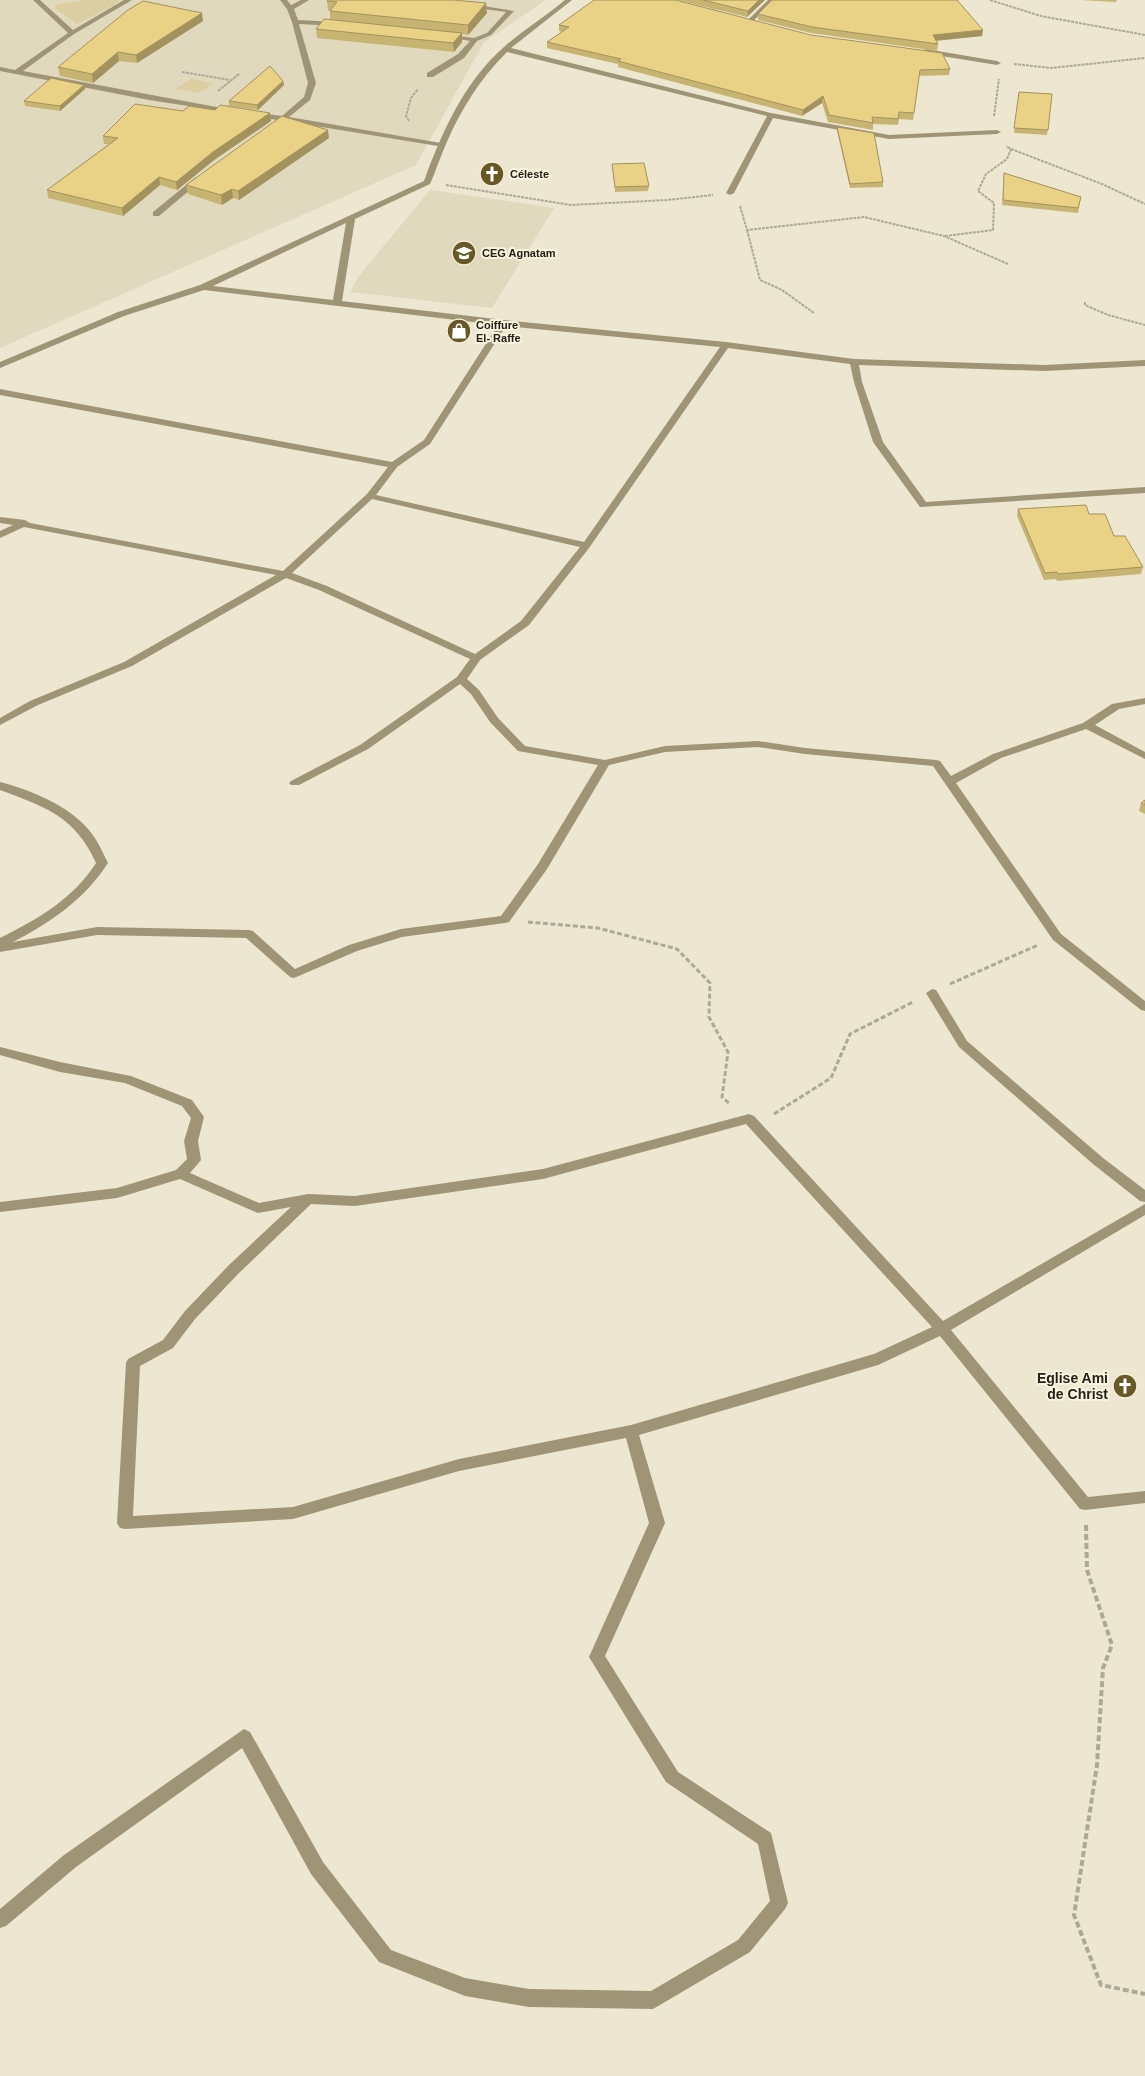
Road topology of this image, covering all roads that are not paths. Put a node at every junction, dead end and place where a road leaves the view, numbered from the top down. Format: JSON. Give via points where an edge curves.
{"nodes":[{"id":1,"x":36,"y":0,"type":"edge"},
{"id":2,"x":129,"y":0,"type":"edge"},
{"id":3,"x":283,"y":0,"type":"edge"},
{"id":4,"x":306,"y":0,"type":"edge"},
{"id":5,"x":569,"y":0,"type":"edge"},
{"id":6,"x":772,"y":0,"type":"edge"},
{"id":7,"x":463,"y":3,"type":"edge"},
{"id":8,"x":290,"y":8,"type":"junction"},
{"id":9,"x":741,"y":20,"type":"edge"},
{"id":10,"x":295,"y":22,"type":"junction"},
{"id":11,"x":750,"y":22,"type":"junction"},
{"id":12,"x":758,"y":24,"type":"edge"},
{"id":13,"x":348,"y":25,"type":"edge"},
{"id":14,"x":72,"y":33,"type":"junction"},
{"id":15,"x":437,"y":34,"type":"edge"},
{"id":16,"x":475,"y":40,"type":"junction"},
{"id":17,"x":505,"y":49,"type":"junction"},
{"id":18,"x":914,"y":50,"type":"edge"},
{"id":19,"x":997,"y":62,"type":"road end"},
{"id":20,"x":0,"y":69,"type":"edge"},
{"id":21,"x":17,"y":72,"type":"junction"},
{"id":22,"x":430,"y":75,"type":"road end"},
{"id":23,"x":771,"y":115,"type":"junction"},
{"id":24,"x":284,"y":118,"type":"junction"},
{"id":25,"x":276,"y":124,"type":"edge"},
{"id":26,"x":997,"y":132,"type":"road end"},
{"id":27,"x":441,"y":144,"type":"junction"},
{"id":28,"x":205,"y":175,"type":"edge"},
{"id":29,"x":730,"y":193,"type":"road end"},
{"id":30,"x":156,"y":214,"type":"dead end"},
{"id":31,"x":352,"y":217,"type":"junction"},
{"id":32,"x":203,"y":287,"type":"junction"},
{"id":33,"x":337,"y":303,"type":"junction"},
{"id":34,"x":504,"y":323,"type":"junction"},
{"id":35,"x":726,"y":345,"type":"junction"},
{"id":36,"x":854,"y":362,"type":"junction"},
{"id":37,"x":1145,"y":363,"type":"edge"},
{"id":38,"x":0,"y":365,"type":"edge"},
{"id":39,"x":0,"y":392,"type":"edge"},
{"id":40,"x":394,"y":465,"type":"junction"},
{"id":41,"x":1145,"y":490,"type":"edge"},
{"id":42,"x":370,"y":496,"type":"junction"},
{"id":43,"x":0,"y":520,"type":"edge"},
{"id":44,"x":25,"y":523,"type":"junction"},
{"id":45,"x":0,"y":535,"type":"edge"},
{"id":46,"x":586,"y":546,"type":"junction"},
{"id":47,"x":285,"y":574,"type":"junction"},
{"id":48,"x":476,"y":658,"type":"junction"},
{"id":49,"x":462,"y":679,"type":"junction"},
{"id":50,"x":1145,"y":701,"type":"edge"},
{"id":51,"x":0,"y":722,"type":"edge"},
{"id":52,"x":1087,"y":725,"type":"junction"},
{"id":53,"x":1145,"y":756,"type":"edge"},
{"id":54,"x":605,"y":763,"type":"junction"},
{"id":55,"x":949,"y":782,"type":"junction"},
{"id":56,"x":295,"y":783,"type":"dead end"},
{"id":57,"x":0,"y":786,"type":"edge"},
{"id":58,"x":0,"y":944,"type":"edge"},
{"id":59,"x":0,"y":948,"type":"edge"},
{"id":60,"x":932,"y":993,"type":"road end"},
{"id":61,"x":1145,"y":1007,"type":"edge"},
{"id":62,"x":0,"y":1051,"type":"edge"},
{"id":63,"x":181,"y":1174,"type":"junction"},
{"id":64,"x":1145,"y":1197,"type":"edge"},
{"id":65,"x":308,"y":1199,"type":"junction"},
{"id":66,"x":0,"y":1207,"type":"edge"},
{"id":67,"x":1145,"y":1209,"type":"edge"},
{"id":68,"x":942,"y":1329,"type":"junction"},
{"id":69,"x":631,"y":1431,"type":"junction"},
{"id":70,"x":1145,"y":1497,"type":"edge"},
{"id":71,"x":0,"y":1920,"type":"edge"}],
"edges":[{"from":1,"to":14,"type":"street"},
{"from":2,"to":14,"type":"street"},
{"from":3,"to":8,"type":"street"},
{"from":4,"to":8,"type":"street"},
{"from":5,"to":17,"type":"street"},
{"from":6,"to":11,"type":"street"},
{"from":7,"to":16,"type":"street","via":[[512,11],[489,34]]},
{"from":8,"to":10,"type":"street"},
{"from":9,"to":11,"type":"street"},
{"from":10,"to":13,"type":"street"},
{"from":10,"to":24,"type":"street","via":[[312,84],[307,98]]},
{"from":11,"to":12,"type":"street"},
{"from":14,"to":21,"type":"street"},
{"from":15,"to":16,"type":"street"},
{"from":16,"to":22,"type":"street","via":[[461,56]]},
{"from":17,"to":23,"type":"street"},
{"from":17,"to":27,"type":"street","via":[[469,90]]},
{"from":18,"to":19,"type":"street"},
{"from":20,"to":21,"type":"street"},
{"from":21,"to":24,"type":"street","via":[[149,98]]},
{"from":23,"to":26,"type":"street","via":[[889,137]]},
{"from":23,"to":29,"type":"street"},
{"from":24,"to":25,"type":"street"},
{"from":24,"to":27,"type":"street"},
{"from":27,"to":31,"type":"street","via":[[427,182]]},
{"from":28,"to":30,"type":"street"},
{"from":31,"to":32,"type":"street"},
{"from":31,"to":33,"type":"street"},
{"from":32,"to":33,"type":"street"},
{"from":32,"to":38,"type":"street","via":[[121,314]]},
{"from":33,"to":34,"type":"street"},
{"from":34,"to":35,"type":"street"},
{"from":34,"to":40,"type":"street","via":[[427,442]]},
{"from":35,"to":36,"type":"street"},
{"from":35,"to":46,"type":"street"},
{"from":36,"to":37,"type":"street","via":[[1044,368]]},
{"from":36,"to":41,"type":"street","via":[[878,442],[923,505]]},
{"from":39,"to":40,"type":"street"},
{"from":40,"to":42,"type":"street"},
{"from":42,"to":46,"type":"street"},
{"from":42,"to":47,"type":"street"},
{"from":43,"to":44,"type":"street"},
{"from":44,"to":45,"type":"street"},
{"from":44,"to":47,"type":"street"},
{"from":46,"to":48,"type":"street","via":[[525,623]]},
{"from":47,"to":48,"type":"street"},
{"from":47,"to":51,"type":"street","via":[[128,664],[34,703]]},
{"from":48,"to":49,"type":"street"},
{"from":49,"to":54,"type":"street","via":[[522,749]]},
{"from":49,"to":56,"type":"street","via":[[364,747]]},
{"from":50,"to":52,"type":"street","via":[[1116,706]]},
{"from":52,"to":53,"type":"street"},
{"from":52,"to":55,"type":"street","via":[[997,756]]},
{"from":54,"to":55,"type":"street","via":[[665,749],[758,744],[936,763]]},
{"from":54,"to":59,"type":"street","via":[[543,866],[505,919],[401,933],[353,948],[294,974],[249,934],[97,932]]},
{"from":55,"to":61,"type":"street","via":[[1057,937]]},
{"from":57,"to":58,"type":"street","via":[[74,820],[95,843],[102,862],[80,893],[56,912]]},
{"from":60,"to":64,"type":"street","via":[[963,1044],[1098,1161]]},
{"from":62,"to":63,"type":"street","via":[[60,1067],[127,1079],[187,1103],[198,1117],[191,1141],[194,1160]]},
{"from":63,"to":65,"type":"street","via":[[258,1208]]},
{"from":63,"to":66,"type":"street","via":[[117,1193]]},
{"from":65,"to":68,"type":"street","via":[[355,1201],[543,1174],[752,1122]]},
{"from":65,"to":69,"type":"street","via":[[234,1269],[190,1315],[168,1344],[133,1362],[125,1524],[293,1513],[459,1465]]},
{"from":67,"to":68,"type":"street"},
{"from":68,"to":69,"type":"street","via":[[878,1359]]},
{"from":68,"to":70,"type":"street","via":[[1085,1504]]},
{"from":69,"to":71,"type":"street","via":[[657,1523],[597,1657],[672,1777],[765,1839],[779,1903],[744,1946],[653,2000],[529,1998],[465,1987],[385,1956],[317,1868],[244,1737],[70,1861]]}]}
